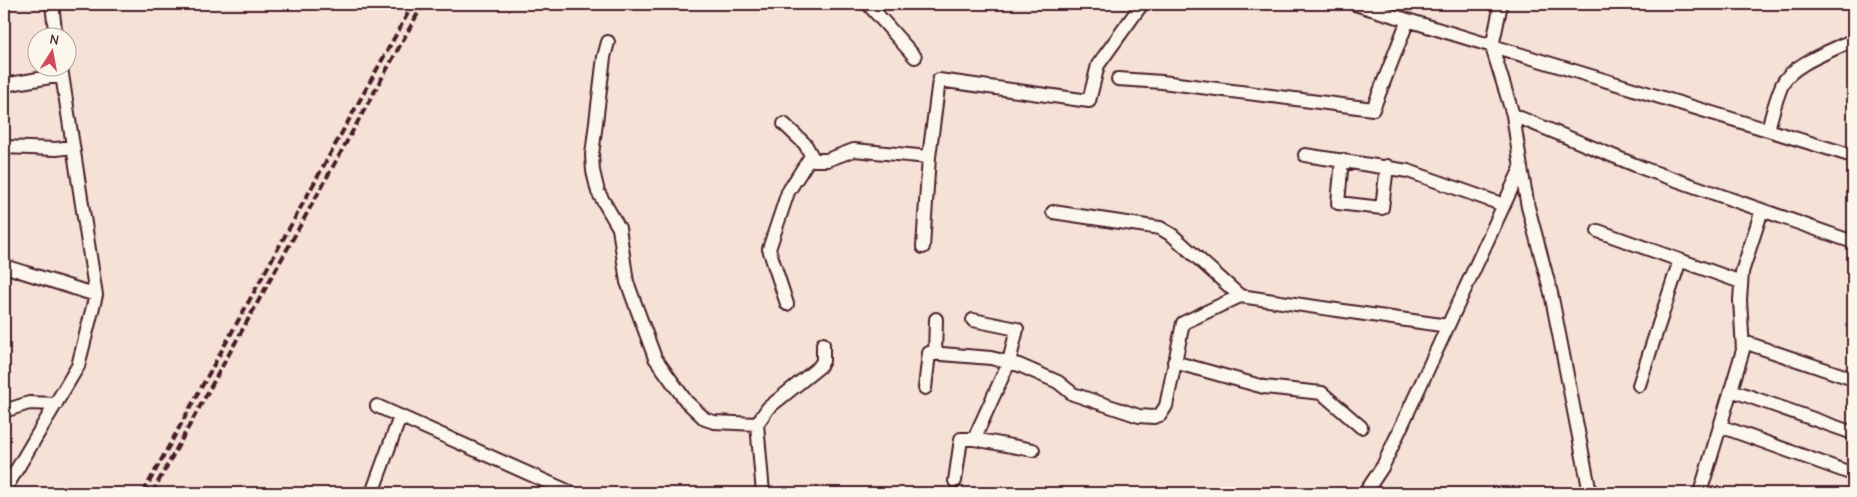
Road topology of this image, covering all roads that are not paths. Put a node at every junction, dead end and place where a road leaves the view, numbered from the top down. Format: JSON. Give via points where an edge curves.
{"nodes":[{"id":1,"x":52,"y":4,"type":"edge"},
{"id":2,"x":868,"y":4,"type":"edge"},
{"id":3,"x":1142,"y":4,"type":"edge"},
{"id":4,"x":1359,"y":4,"type":"edge"},
{"id":5,"x":1501,"y":4,"type":"edge"},
{"id":6,"x":1408,"y":20,"type":"junction"},
{"id":7,"x":55,"y":28,"type":"edge"},
{"id":8,"x":1853,"y":40,"type":"edge"},
{"id":9,"x":608,"y":42,"type":"dead end"},
{"id":10,"x":1492,"y":47,"type":"junction"},
{"id":11,"x":915,"y":57,"type":"dead end"},
{"id":12,"x":30,"y":78,"type":"edge"},
{"id":13,"x":62,"y":78,"type":"edge"},
{"id":14,"x":1118,"y":79,"type":"dead end"},
{"id":15,"x":4,"y":84,"type":"edge"},
{"id":16,"x":1513,"y":115,"type":"junction"},
{"id":17,"x":784,"y":124,"type":"dead end"},
{"id":18,"x":1768,"y":129,"type":"junction"},
{"id":19,"x":4,"y":147,"type":"edge"},
{"id":20,"x":73,"y":147,"type":"junction"},
{"id":21,"x":1305,"y":155,"type":"dead end"},
{"id":22,"x":810,"y":156,"type":"junction"},
{"id":23,"x":1853,"y":156,"type":"edge"},
{"id":24,"x":929,"y":157,"type":"junction"},
{"id":25,"x":1342,"y":160,"type":"junction"},
{"id":26,"x":1386,"y":166,"type":"junction"},
{"id":27,"x":1521,"y":168,"type":"junction"},
{"id":28,"x":1504,"y":205,"type":"junction"},
{"id":29,"x":1762,"y":210,"type":"junction"},
{"id":30,"x":1053,"y":212,"type":"dead end"},
{"id":31,"x":1598,"y":231,"type":"dead end"},
{"id":32,"x":1853,"y":242,"type":"edge"},
{"id":33,"x":923,"y":247,"type":"dead end"},
{"id":34,"x":1680,"y":260,"type":"junction"},
{"id":35,"x":4,"y":266,"type":"edge"},
{"id":36,"x":1741,"y":282,"type":"junction"},
{"id":37,"x":96,"y":295,"type":"junction"},
{"id":38,"x":1240,"y":296,"type":"junction"},
{"id":39,"x":787,"y":304,"type":"dead end"},
{"id":40,"x":936,"y":319,"type":"dead end"},
{"id":41,"x":973,"y":320,"type":"dead end"},
{"id":42,"x":1448,"y":326,"type":"junction"},
{"id":43,"x":1744,"y":342,"type":"junction"},
{"id":44,"x":823,"y":344,"type":"dead end"},
{"id":45,"x":935,"y":354,"type":"junction"},
{"id":46,"x":1009,"y":362,"type":"junction"},
{"id":47,"x":1174,"y":362,"type":"junction"},
{"id":48,"x":1853,"y":379,"type":"edge"},
{"id":49,"x":1639,"y":385,"type":"dead end"},
{"id":50,"x":925,"y":388,"type":"dead end"},
{"id":51,"x":1731,"y":390,"type":"junction"},
{"id":52,"x":56,"y":404,"type":"junction"},
{"id":53,"x":376,"y":406,"type":"dead end"},
{"id":54,"x":4,"y":411,"type":"edge"},
{"id":55,"x":400,"y":417,"type":"junction"},
{"id":56,"x":756,"y":424,"type":"junction"},
{"id":57,"x":1720,"y":426,"type":"junction"},
{"id":58,"x":1361,"y":427,"type":"dead end"},
{"id":59,"x":1853,"y":433,"type":"edge"},
{"id":60,"x":974,"y":439,"type":"junction"},
{"id":61,"x":1033,"y":450,"type":"dead end"},
{"id":62,"x":1853,"y":474,"type":"edge"},
{"id":63,"x":955,"y":481,"type":"dead end"},
{"id":64,"x":4,"y":491,"type":"edge"},
{"id":65,"x":372,"y":493,"type":"edge"},
{"id":66,"x":572,"y":493,"type":"edge"},
{"id":67,"x":763,"y":493,"type":"edge"},
{"id":68,"x":1365,"y":493,"type":"edge"},
{"id":69,"x":1590,"y":493,"type":"edge"},
{"id":70,"x":1700,"y":493,"type":"edge"}],
"edges":[{"from":1,"to":7,"type":"street"},
{"from":2,"to":11,"type":"street"},
{"from":3,"to":24,"type":"street","via":[[1098,65],[1089,101],[939,80]]},
{"from":4,"to":6,"type":"street"},
{"from":5,"to":10,"type":"street"},
{"from":6,"to":10,"type":"street"},
{"from":6,"to":14,"type":"street","via":[[1373,108]]},
{"from":8,"to":18,"type":"street","via":[[1812,59],[1782,83]]},
{"from":9,"to":56,"type":"street","via":[[592,156],[593,171],[598,192],[618,228],[627,282],[654,358],[686,401],[705,419]]},
{"from":10,"to":16,"type":"street"},
{"from":10,"to":18,"type":"street"},
{"from":12,"to":15,"type":"street"},
{"from":13,"to":20,"type":"street"},
{"from":16,"to":27,"type":"street"},
{"from":16,"to":29,"type":"street","via":[[1645,169]]},
{"from":17,"to":22,"type":"street","via":[[805,144]]},
{"from":18,"to":23,"type":"street"},
{"from":19,"to":20,"type":"street"},
{"from":20,"to":37,"type":"street"},
{"from":21,"to":25,"type":"street"},
{"from":22,"to":24,"type":"street","via":[[814,160],[827,160],[854,150]]},
{"from":22,"to":39,"type":"street","via":[[788,192],[769,249]]},
{"from":24,"to":33,"type":"street"},
{"from":25,"to":26,"type":"street"},
{"from":25,"to":26,"type":"street","via":[[1338,203],[1382,208]]},
{"from":26,"to":28,"type":"street","via":[[1408,170]]},
{"from":27,"to":28,"type":"street"},
{"from":27,"to":69,"type":"street","via":[[1551,293]]},
{"from":28,"to":42,"type":"street"},
{"from":29,"to":32,"type":"street"},
{"from":29,"to":36,"type":"street"},
{"from":30,"to":38,"type":"street","via":[[1160,228]]},
{"from":31,"to":34,"type":"street"},
{"from":34,"to":36,"type":"street"},
{"from":34,"to":49,"type":"street"},
{"from":35,"to":37,"type":"street"},
{"from":36,"to":43,"type":"street"},
{"from":37,"to":52,"type":"street","via":[[78,366]]},
{"from":38,"to":42,"type":"street"},
{"from":38,"to":47,"type":"street","via":[[1183,323]]},
{"from":40,"to":45,"type":"street"},
{"from":41,"to":46,"type":"street","via":[[1017,329]]},
{"from":42,"to":68,"type":"street","via":[[1383,466]]},
{"from":43,"to":48,"type":"street"},
{"from":43,"to":51,"type":"street"},
{"from":44,"to":56,"type":"street","via":[[823,361],[819,367],[768,408]]},
{"from":45,"to":46,"type":"street"},
{"from":45,"to":50,"type":"street","via":[[929,353]]},
{"from":46,"to":47,"type":"street","via":[[1049,377],[1073,394],[1139,416],[1154,417],[1160,415],[1166,406]]},
{"from":46,"to":60,"type":"street"},
{"from":47,"to":58,"type":"street","via":[[1264,387],[1322,393]]},
{"from":51,"to":57,"type":"street"},
{"from":51,"to":59,"type":"street"},
{"from":52,"to":54,"type":"street","via":[[28,403]]},
{"from":52,"to":64,"type":"street"},
{"from":53,"to":55,"type":"street"},
{"from":55,"to":65,"type":"street"},
{"from":55,"to":66,"type":"street"},
{"from":56,"to":67,"type":"street"},
{"from":57,"to":62,"type":"street"},
{"from":57,"to":70,"type":"street"},
{"from":60,"to":61,"type":"street"},
{"from":60,"to":63,"type":"street","via":[[961,439]]}]}
